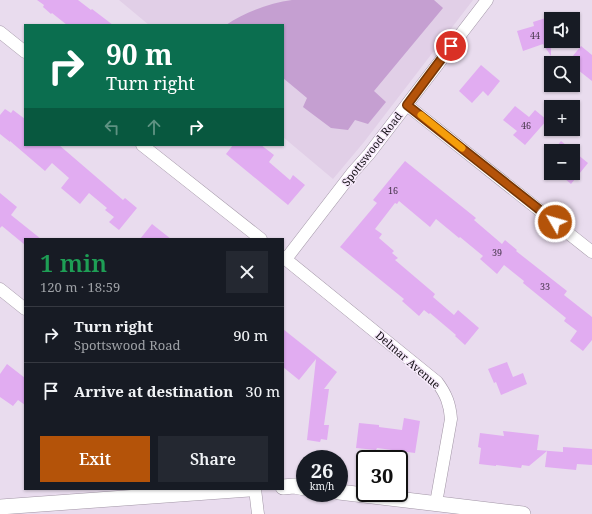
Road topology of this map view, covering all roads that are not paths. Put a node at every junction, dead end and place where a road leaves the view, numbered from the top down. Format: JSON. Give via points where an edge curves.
{"nodes":[{"id":1,"x":487,"y":0,"type":"edge"},
{"id":2,"x":0,"y":32,"type":"edge"},
{"id":3,"x":24,"y":51,"type":"edge"},
{"id":4,"x":407,"y":105,"type":"junction"},
{"id":5,"x":143,"y":146,"type":"edge"},
{"id":6,"x":260,"y":238,"type":"edge"},
{"id":7,"x":592,"y":252,"type":"edge"},
{"id":8,"x":284,"y":258,"type":"edge"},
{"id":9,"x":0,"y":289,"type":"edge"},
{"id":10,"x":24,"y":308,"type":"edge"},
{"id":11,"x":284,"y":487,"type":"edge"},
{"id":12,"x":296,"y":488,"type":"edge"},
{"id":13,"x":217,"y":490,"type":"edge"},
{"id":14,"x":255,"y":490,"type":"edge"},
{"id":15,"x":153,"y":492,"type":"edge"},
{"id":16,"x":348,"y":493,"type":"edge"},
{"id":17,"x":436,"y":503,"type":"junction"},
{"id":18,"x":0,"y":507,"type":"edge"},
{"id":19,"x":258,"y":514,"type":"edge"},
{"id":20,"x":523,"y":514,"type":"edge"}],
"edges":[{"from":1,"to":4,"type":"street","name":"Spottswood Road"},
{"from":2,"to":3,"type":"street"},
{"from":4,"to":7,"type":"street"},
{"from":4,"to":8,"type":"street","name":"Spottswood Road"},
{"from":5,"to":6,"type":"street"},
{"from":8,"to":17,"type":"street","name":"Delmar Avenue","via":[[437,382],[445,393],[450,405],[451,419]]},
{"from":9,"to":10,"type":"street"},
{"from":11,"to":12,"type":"street"},
{"from":13,"to":15,"type":"street"},
{"from":14,"to":19,"type":"street"},
{"from":15,"to":18,"type":"street"},
{"from":16,"to":17,"type":"street"},
{"from":17,"to":20,"type":"street"}]}
